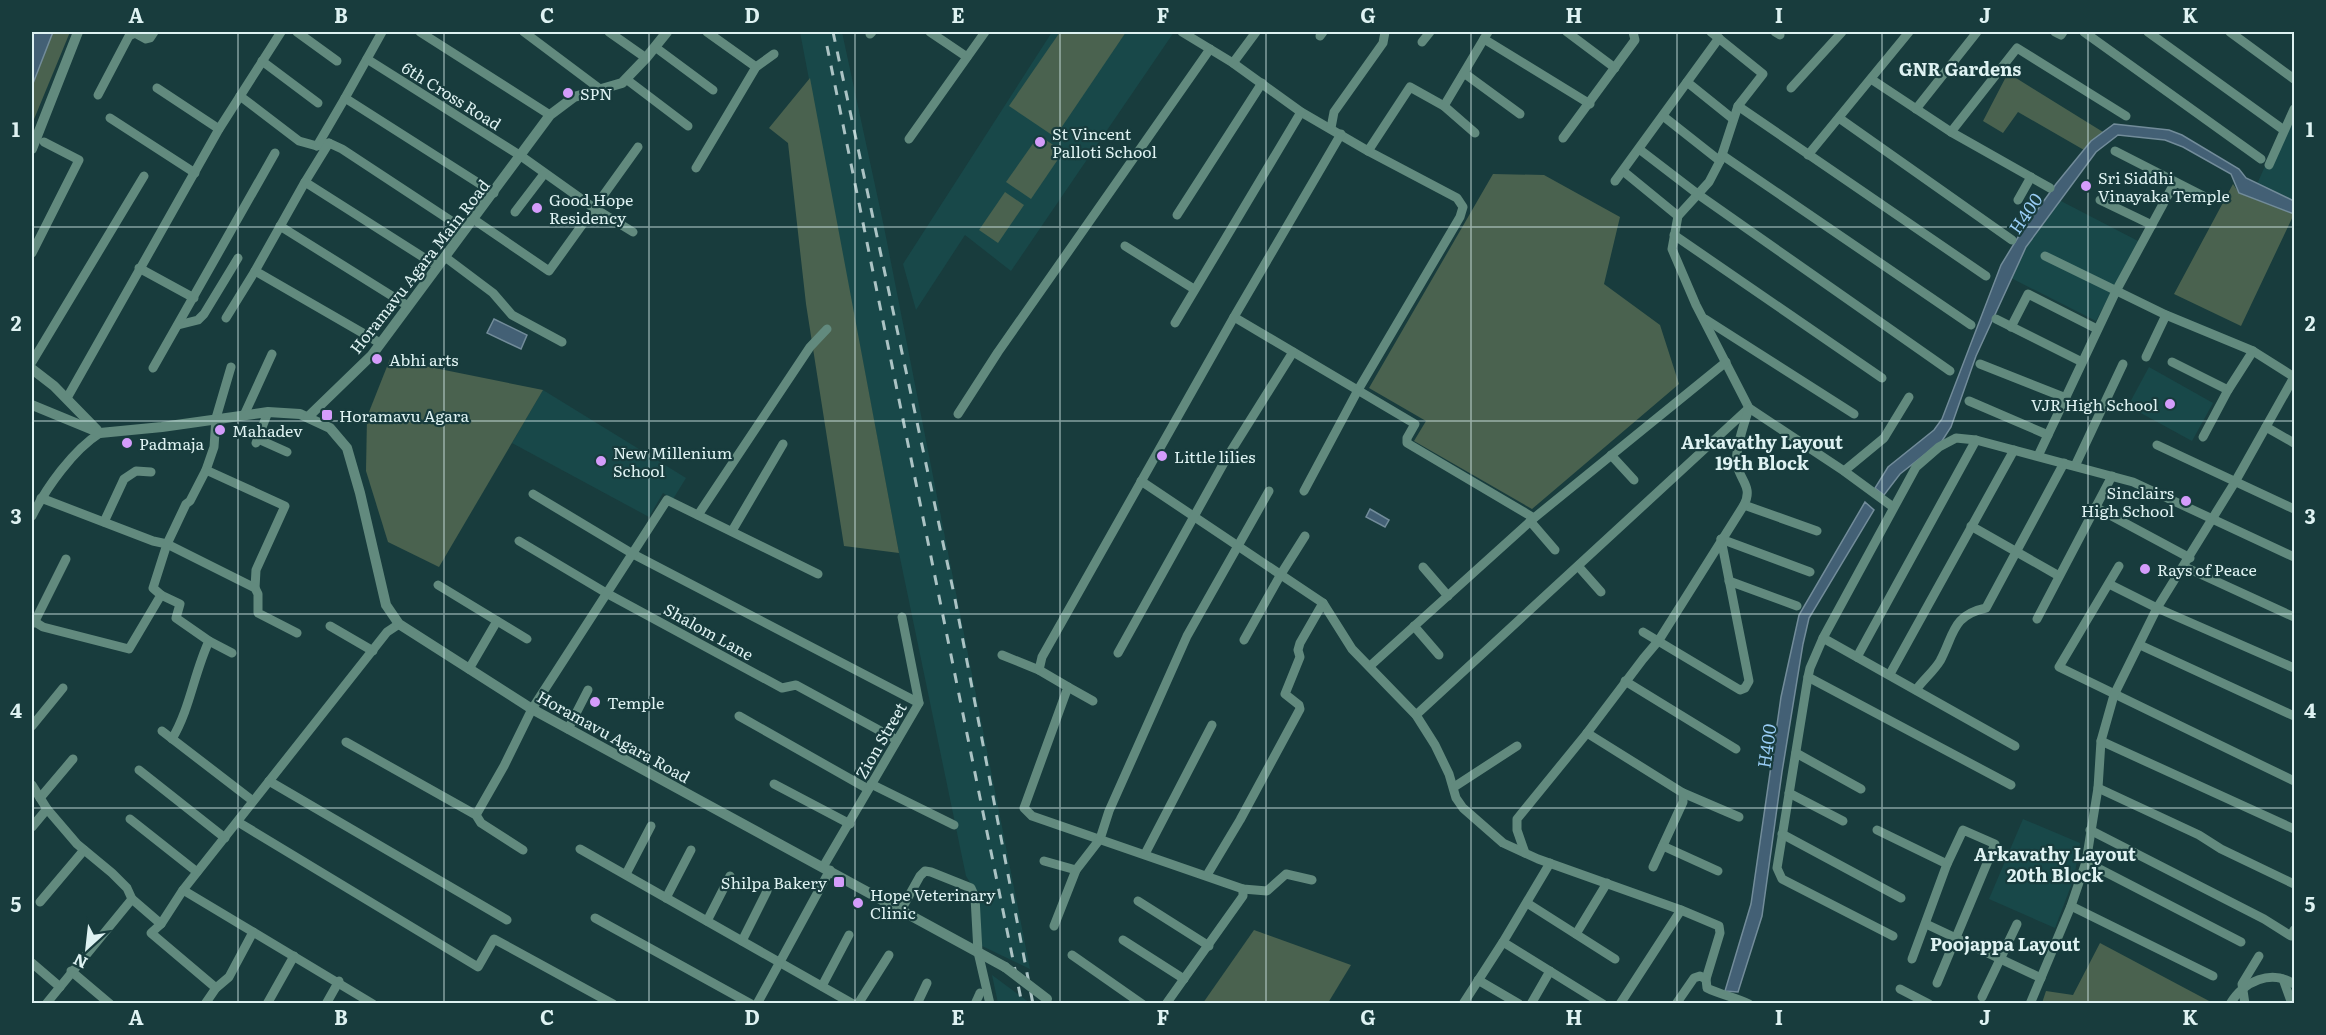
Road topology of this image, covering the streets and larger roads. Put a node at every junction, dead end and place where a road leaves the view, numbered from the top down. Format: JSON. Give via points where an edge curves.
{"nodes":[{"id":1,"x":78,"y":32,"type":"edge"},
{"id":2,"x":154,"y":32,"type":"edge"},
{"id":3,"x":297,"y":32,"type":"edge"},
{"id":4,"x":420,"y":32,"type":"edge"},
{"id":5,"x":524,"y":32,"type":"edge"},
{"id":6,"x":609,"y":32,"type":"edge"},
{"id":7,"x":668,"y":32,"type":"edge"},
{"id":8,"x":707,"y":32,"type":"edge"},
{"id":9,"x":930,"y":32,"type":"edge"},
{"id":10,"x":985,"y":32,"type":"edge"},
{"id":11,"x":1182,"y":32,"type":"edge"},
{"id":12,"x":1256,"y":32,"type":"edge"},
{"id":13,"x":1385,"y":32,"type":"edge"},
{"id":14,"x":1430,"y":32,"type":"edge"},
{"id":15,"x":1567,"y":32,"type":"edge"},
{"id":16,"x":1633,"y":32,"type":"edge"},
{"id":17,"x":1711,"y":32,"type":"edge"},
{"id":18,"x":1842,"y":32,"type":"edge"},
{"id":19,"x":1909,"y":32,"type":"edge"},
{"id":20,"x":1977,"y":32,"type":"edge"},
{"id":21,"x":2055,"y":32,"type":"edge"},
{"id":22,"x":2063,"y":32,"type":"edge"},
{"id":23,"x":2084,"y":32,"type":"edge"},
{"id":24,"x":2148,"y":32,"type":"edge"},
{"id":25,"x":2230,"y":32,"type":"edge"},
{"id":26,"x":276,"y":33,"type":"edge"},
{"id":27,"x":378,"y":33,"type":"edge"},
{"id":28,"x":1486,"y":35,"type":"edge"},
{"id":29,"x":1719,"y":38,"type":"junction"},
{"id":30,"x":1422,"y":42,"type":"dead end"},
{"id":31,"x":655,"y":47,"type":"junction"},
{"id":32,"x":1210,"y":49,"type":"junction"},
{"id":33,"x":774,"y":54,"type":"dead end"},
{"id":34,"x":967,"y":57,"type":"junction"},
{"id":35,"x":646,"y":58,"type":"junction"},
{"id":36,"x":367,"y":59,"type":"junction"},
{"id":37,"x":262,"y":61,"type":"junction"},
{"id":38,"x":337,"y":61,"type":"dead end"},
{"id":39,"x":1233,"y":63,"type":"junction"},
{"id":40,"x":756,"y":67,"type":"junction"},
{"id":41,"x":1615,"y":68,"type":"junction"},
{"id":42,"x":1464,"y":73,"type":"junction"},
{"id":43,"x":626,"y":79,"type":"junction"},
{"id":44,"x":1871,"y":79,"type":"junction"},
{"id":45,"x":2295,"y":79,"type":"edge"},
{"id":46,"x":1687,"y":82,"type":"junction"},
{"id":47,"x":1262,"y":83,"type":"junction"},
{"id":48,"x":157,"y":88,"type":"dead end"},
{"id":49,"x":1791,"y":88,"type":"dead end"},
{"id":50,"x":600,"y":89,"type":"junction"},
{"id":51,"x":713,"y":90,"type":"dead end"},
{"id":52,"x":98,"y":95,"type":"dead end"},
{"id":53,"x":240,"y":96,"type":"junction"},
{"id":54,"x":345,"y":98,"type":"junction"},
{"id":55,"x":318,"y":103,"type":"dead end"},
{"id":56,"x":1590,"y":104,"type":"junction"},
{"id":57,"x":1444,"y":106,"type":"junction"},
{"id":58,"x":1738,"y":106,"type":"junction"},
{"id":59,"x":1916,"y":109,"type":"junction"},
{"id":60,"x":2295,"y":109,"type":"edge"},
{"id":61,"x":1301,"y":111,"type":"junction"},
{"id":62,"x":1520,"y":114,"type":"dead end"},
{"id":63,"x":550,"y":115,"type":"junction"},
{"id":64,"x":1663,"y":116,"type":"junction"},
{"id":65,"x":2126,"y":116,"type":"dead end"},
{"id":66,"x":110,"y":118,"type":"dead end"},
{"id":67,"x":1839,"y":118,"type":"junction"},
{"id":68,"x":1733,"y":119,"type":"junction"},
{"id":69,"x":688,"y":126,"type":"dead end"},
{"id":70,"x":1331,"y":128,"type":"junction"},
{"id":71,"x":2281,"y":128,"type":"dead end"},
{"id":72,"x":219,"y":129,"type":"junction"},
{"id":73,"x":1951,"y":132,"type":"junction"},
{"id":74,"x":1475,"y":133,"type":"dead end"},
{"id":75,"x":1341,"y":134,"type":"junction"},
{"id":76,"x":1563,"y":138,"type":"dead end"},
{"id":77,"x":909,"y":139,"type":"dead end"},
{"id":78,"x":44,"y":142,"type":"dead end"},
{"id":79,"x":329,"y":143,"type":"junction"},
{"id":80,"x":316,"y":146,"type":"junction"},
{"id":81,"x":638,"y":147,"type":"dead end"},
{"id":82,"x":1639,"y":148,"type":"junction"},
{"id":83,"x":32,"y":149,"type":"edge"},
{"id":84,"x":1368,"y":151,"type":"junction"},
{"id":85,"x":2115,"y":151,"type":"dead end"},
{"id":86,"x":275,"y":153,"type":"dead end"},
{"id":87,"x":1808,"y":155,"type":"junction"},
{"id":88,"x":521,"y":156,"type":"junction"},
{"id":89,"x":1721,"y":158,"type":"junction"},
{"id":90,"x":696,"y":168,"type":"dead end"},
{"id":91,"x":1623,"y":171,"type":"junction"},
{"id":92,"x":195,"y":173,"type":"junction"},
{"id":93,"x":544,"y":174,"type":"junction"},
{"id":94,"x":144,"y":176,"type":"dead end"},
{"id":95,"x":2031,"y":177,"type":"junction"},
{"id":96,"x":305,"y":182,"type":"junction"},
{"id":97,"x":1615,"y":182,"type":"dead end"},
{"id":98,"x":2175,"y":182,"type":"junction"},
{"id":99,"x":2050,"y":188,"type":"dead end"},
{"id":100,"x":494,"y":194,"type":"junction"},
{"id":101,"x":1699,"y":195,"type":"junction"},
{"id":102,"x":2209,"y":199,"type":"dead end"},
{"id":103,"x":2018,"y":200,"type":"dead end"},
{"id":104,"x":2100,"y":200,"type":"dead end"},
{"id":105,"x":594,"y":207,"type":"junction"},
{"id":106,"x":515,"y":213,"type":"dead end"},
{"id":107,"x":1177,"y":215,"type":"dead end"},
{"id":108,"x":1678,"y":216,"type":"junction"},
{"id":109,"x":473,"y":219,"type":"junction"},
{"id":110,"x":2152,"y":225,"type":"junction"},
{"id":111,"x":280,"y":226,"type":"junction"},
{"id":112,"x":465,"y":230,"type":"junction"},
{"id":113,"x":633,"y":232,"type":"dead end"},
{"id":114,"x":1674,"y":235,"type":"junction"},
{"id":115,"x":2012,"y":240,"type":"dead end"},
{"id":116,"x":1125,"y":246,"type":"dead end"},
{"id":117,"x":32,"y":253,"type":"edge"},
{"id":118,"x":445,"y":256,"type":"junction"},
{"id":119,"x":2045,"y":256,"type":"dead end"},
{"id":120,"x":238,"y":258,"type":"dead end"},
{"id":121,"x":437,"y":266,"type":"junction"},
{"id":122,"x":139,"y":268,"type":"junction"},
{"id":123,"x":255,"y":271,"type":"junction"},
{"id":124,"x":1986,"y":276,"type":"dead end"},
{"id":125,"x":1194,"y":289,"type":"junction"},
{"id":126,"x":2115,"y":291,"type":"junction"},
{"id":127,"x":194,"y":298,"type":"junction"},
{"id":128,"x":408,"y":306,"type":"junction"},
{"id":129,"x":2166,"y":315,"type":"junction"},
{"id":130,"x":1234,"y":317,"type":"junction"},
{"id":131,"x":226,"y":318,"type":"dead end"},
{"id":132,"x":1705,"y":319,"type":"junction"},
{"id":133,"x":1996,"y":319,"type":"dead end"},
{"id":134,"x":1175,"y":323,"type":"dead end"},
{"id":135,"x":178,"y":325,"type":"junction"},
{"id":136,"x":1971,"y":325,"type":"dead end"},
{"id":137,"x":2011,"y":327,"type":"junction"},
{"id":138,"x":2097,"y":329,"type":"junction"},
{"id":139,"x":827,"y":330,"type":"dead end"},
{"id":140,"x":562,"y":342,"type":"dead end"},
{"id":141,"x":381,"y":343,"type":"junction"},
{"id":142,"x":2253,"y":351,"type":"junction"},
{"id":143,"x":1293,"y":352,"type":"junction"},
{"id":144,"x":272,"y":354,"type":"dead end"},
{"id":145,"x":2146,"y":357,"type":"dead end"},
{"id":146,"x":32,"y":362,"type":"edge"},
{"id":147,"x":1726,"y":362,"type":"junction"},
{"id":148,"x":2082,"y":362,"type":"junction"},
{"id":149,"x":2172,"y":362,"type":"dead end"},
{"id":150,"x":1980,"y":364,"type":"dead end"},
{"id":151,"x":2123,"y":364,"type":"dead end"},
{"id":152,"x":231,"y":367,"type":"dead end"},
{"id":153,"x":153,"y":368,"type":"dead end"},
{"id":154,"x":32,"y":369,"type":"edge"},
{"id":155,"x":1950,"y":371,"type":"dead end"},
{"id":156,"x":2295,"y":377,"type":"edge"},
{"id":157,"x":1882,"y":378,"type":"dead end"},
{"id":158,"x":1358,"y":390,"type":"junction"},
{"id":159,"x":2228,"y":390,"type":"junction"},
{"id":160,"x":1909,"y":397,"type":"dead end"},
{"id":161,"x":2283,"y":397,"type":"junction"},
{"id":162,"x":67,"y":398,"type":"junction"},
{"id":163,"x":2066,"y":398,"type":"junction"},
{"id":164,"x":1970,"y":401,"type":"dead end"},
{"id":165,"x":2295,"y":401,"type":"edge"},
{"id":166,"x":32,"y":405,"type":"edge"},
{"id":167,"x":1749,"y":408,"type":"junction"},
{"id":168,"x":268,"y":412,"type":"junction"},
{"id":169,"x":245,"y":413,"type":"junction"},
{"id":170,"x":958,"y":414,"type":"dead end"},
{"id":171,"x":1854,"y":414,"type":"dead end"},
{"id":172,"x":308,"y":417,"type":"junction"},
{"id":173,"x":216,"y":418,"type":"junction"},
{"id":174,"x":2266,"y":427,"type":"junction"},
{"id":175,"x":100,"y":433,"type":"junction"},
{"id":176,"x":2048,"y":435,"type":"junction"},
{"id":177,"x":2203,"y":437,"type":"dead end"},
{"id":178,"x":1976,"y":441,"type":"junction"},
{"id":179,"x":2295,"y":443,"type":"edge"},
{"id":180,"x":783,"y":444,"type":"dead end"},
{"id":181,"x":2157,"y":445,"type":"dead end"},
{"id":182,"x":2014,"y":450,"type":"junction"},
{"id":183,"x":287,"y":452,"type":"dead end"},
{"id":184,"x":1611,"y":455,"type":"junction"},
{"id":185,"x":2038,"y":456,"type":"junction"},
{"id":186,"x":2064,"y":463,"type":"junction"},
{"id":187,"x":2075,"y":466,"type":"junction"},
{"id":188,"x":206,"y":471,"type":"junction"},
{"id":189,"x":1844,"y":471,"type":"junction"},
{"id":190,"x":151,"y":472,"type":"dead end"},
{"id":191,"x":2112,"y":476,"type":"junction"},
{"id":192,"x":1634,"y":480,"type":"dead end"},
{"id":193,"x":1141,"y":481,"type":"junction"},
{"id":194,"x":2235,"y":482,"type":"junction"},
{"id":195,"x":1304,"y":491,"type":"dead end"},
{"id":196,"x":1269,"y":492,"type":"dead end"},
{"id":197,"x":533,"y":494,"type":"dead end"},
{"id":198,"x":41,"y":498,"type":"junction"},
{"id":199,"x":1889,"y":504,"type":"junction"},
{"id":200,"x":1744,"y":505,"type":"junction"},
{"id":201,"x":2095,"y":507,"type":"junction"},
{"id":202,"x":2295,"y":509,"type":"edge"},
{"id":203,"x":698,"y":515,"type":"junction"},
{"id":204,"x":32,"y":516,"type":"edge"},
{"id":205,"x":1194,"y":516,"type":"junction"},
{"id":206,"x":1532,"y":519,"type":"junction"},
{"id":207,"x":2212,"y":520,"type":"junction"},
{"id":208,"x":104,"y":522,"type":"junction"},
{"id":209,"x":1971,"y":526,"type":"junction"},
{"id":210,"x":732,"y":531,"type":"junction"},
{"id":211,"x":1817,"y":531,"type":"dead end"},
{"id":212,"x":1305,"y":536,"type":"dead end"},
{"id":213,"x":1721,"y":539,"type":"junction"},
{"id":214,"x":519,"y":541,"type":"dead end"},
{"id":215,"x":167,"y":544,"type":"junction"},
{"id":216,"x":1239,"y":546,"type":"junction"},
{"id":217,"x":1555,"y":550,"type":"dead end"},
{"id":218,"x":2016,"y":553,"type":"junction"},
{"id":219,"x":633,"y":554,"type":"junction"},
{"id":220,"x":2295,"y":557,"type":"edge"},
{"id":221,"x":66,"y":559,"type":"dead end"},
{"id":222,"x":2187,"y":562,"type":"junction"},
{"id":223,"x":1578,"y":566,"type":"junction"},
{"id":224,"x":2119,"y":566,"type":"dead end"},
{"id":225,"x":1423,"y":567,"type":"dead end"},
{"id":226,"x":1810,"y":572,"type":"dead end"},
{"id":227,"x":818,"y":574,"type":"dead end"},
{"id":228,"x":1281,"y":574,"type":"junction"},
{"id":229,"x":2059,"y":576,"type":"junction"},
{"id":230,"x":1729,"y":581,"type":"junction"},
{"id":231,"x":2109,"y":584,"type":"junction"},
{"id":232,"x":438,"y":585,"type":"dead end"},
{"id":233,"x":255,"y":588,"type":"junction"},
{"id":234,"x":1601,"y":592,"type":"dead end"},
{"id":235,"x":608,"y":594,"type":"junction"},
{"id":236,"x":161,"y":595,"type":"junction"},
{"id":237,"x":1448,"y":596,"type":"junction"},
{"id":238,"x":1323,"y":603,"type":"junction"},
{"id":239,"x":1797,"y":606,"type":"dead end"},
{"id":240,"x":2157,"y":608,"type":"junction"},
{"id":241,"x":902,"y":617,"type":"dead end"},
{"id":242,"x":2295,"y":617,"type":"edge"},
{"id":243,"x":2037,"y":619,"type":"dead end"},
{"id":244,"x":497,"y":621,"type":"junction"},
{"id":245,"x":33,"y":622,"type":"edge"},
{"id":246,"x":399,"y":624,"type":"junction"},
{"id":247,"x":330,"y":626,"type":"dead end"},
{"id":248,"x":1414,"y":626,"type":"junction"},
{"id":249,"x":1643,"y":632,"type":"dead end"},
{"id":250,"x":297,"y":633,"type":"dead end"},
{"id":251,"x":1823,"y":638,"type":"junction"},
{"id":252,"x":527,"y":639,"type":"dead end"},
{"id":253,"x":1244,"y":640,"type":"dead end"},
{"id":254,"x":1659,"y":640,"type":"junction"},
{"id":255,"x":209,"y":641,"type":"junction"},
{"id":256,"x":2140,"y":645,"type":"junction"},
{"id":257,"x":373,"y":651,"type":"junction"},
{"id":258,"x":232,"y":653,"type":"dead end"},
{"id":259,"x":1118,"y":654,"type":"dead end"},
{"id":260,"x":1002,"y":655,"type":"dead end"},
{"id":261,"x":1439,"y":655,"type":"dead end"},
{"id":262,"x":1857,"y":657,"type":"junction"},
{"id":263,"x":1370,"y":666,"type":"junction"},
{"id":264,"x":2295,"y":668,"type":"edge"},
{"id":265,"x":469,"y":669,"type":"junction"},
{"id":266,"x":1039,"y":670,"type":"junction"},
{"id":267,"x":1890,"y":674,"type":"junction"},
{"id":268,"x":1808,"y":677,"type":"junction"},
{"id":269,"x":1625,"y":681,"type":"junction"},
{"id":270,"x":1068,"y":687,"type":"junction"},
{"id":271,"x":63,"y":688,"type":"dead end"},
{"id":272,"x":588,"y":690,"type":"dead end"},
{"id":273,"x":1916,"y":690,"type":"junction"},
{"id":274,"x":2114,"y":695,"type":"junction"},
{"id":275,"x":1093,"y":701,"type":"dead end"},
{"id":276,"x":919,"y":703,"type":"junction"},
{"id":277,"x":532,"y":709,"type":"junction"},
{"id":278,"x":1416,"y":715,"type":"junction"},
{"id":279,"x":740,"y":716,"type":"dead end"},
{"id":280,"x":2295,"y":716,"type":"edge"},
{"id":281,"x":1212,"y":725,"type":"dead end"},
{"id":282,"x":32,"y":726,"type":"edge"},
{"id":283,"x":568,"y":729,"type":"junction"},
{"id":284,"x":162,"y":731,"type":"dead end"},
{"id":285,"x":1587,"y":733,"type":"junction"},
{"id":286,"x":172,"y":739,"type":"junction"},
{"id":287,"x":897,"y":740,"type":"junction"},
{"id":288,"x":2101,"y":741,"type":"junction"},
{"id":289,"x":346,"y":742,"type":"dead end"},
{"id":290,"x":1517,"y":746,"type":"dead end"},
{"id":291,"x":2015,"y":746,"type":"dead end"},
{"id":292,"x":1736,"y":749,"type":"dead end"},
{"id":293,"x":1796,"y":753,"type":"junction"},
{"id":294,"x":73,"y":759,"type":"dead end"},
{"id":295,"x":139,"y":770,"type":"dead end"},
{"id":296,"x":269,"y":781,"type":"junction"},
{"id":297,"x":2295,"y":781,"type":"edge"},
{"id":298,"x":774,"y":784,"type":"dead end"},
{"id":299,"x":32,"y":785,"type":"edge"},
{"id":300,"x":2011,"y":785,"type":"dead end"},
{"id":301,"x":870,"y":787,"type":"junction"},
{"id":302,"x":1454,"y":788,"type":"junction"},
{"id":303,"x":2098,"y":788,"type":"junction"},
{"id":304,"x":1861,"y":789,"type":"dead end"},
{"id":305,"x":1683,"y":793,"type":"junction"},
{"id":306,"x":1789,"y":793,"type":"junction"},
{"id":307,"x":40,"y":798,"type":"junction"},
{"id":308,"x":253,"y":801,"type":"junction"},
{"id":309,"x":47,"y":809,"type":"junction"},
{"id":310,"x":476,"y":814,"type":"junction"},
{"id":311,"x":1739,"y":817,"type":"dead end"},
{"id":312,"x":130,"y":819,"type":"dead end"},
{"id":313,"x":1843,"y":821,"type":"dead end"},
{"id":314,"x":238,"y":822,"type":"junction"},
{"id":315,"x":850,"y":824,"type":"junction"},
{"id":316,"x":954,"y":825,"type":"dead end"},
{"id":317,"x":32,"y":826,"type":"edge"},
{"id":318,"x":651,"y":826,"type":"dead end"},
{"id":319,"x":2295,"y":829,"type":"edge"},
{"id":320,"x":1877,"y":830,"type":"dead end"},
{"id":321,"x":2090,"y":830,"type":"junction"},
{"id":322,"x":1782,"y":834,"type":"junction"},
{"id":323,"x":225,"y":838,"type":"junction"},
{"id":324,"x":1100,"y":839,"type":"junction"},
{"id":325,"x":1663,"y":846,"type":"junction"},
{"id":326,"x":580,"y":849,"type":"dead end"},
{"id":327,"x":84,"y":850,"type":"junction"},
{"id":328,"x":523,"y":850,"type":"dead end"},
{"id":329,"x":691,"y":850,"type":"dead end"},
{"id":330,"x":1525,"y":853,"type":"junction"},
{"id":331,"x":1145,"y":854,"type":"junction"},
{"id":332,"x":1044,"y":861,"type":"dead end"},
{"id":333,"x":2085,"y":862,"type":"junction"},
{"id":334,"x":1550,"y":863,"type":"junction"},
{"id":335,"x":1947,"y":864,"type":"junction"},
{"id":336,"x":1653,"y":867,"type":"dead end"},
{"id":337,"x":826,"y":868,"type":"junction"},
{"id":338,"x":1076,"y":870,"type":"junction"},
{"id":339,"x":1718,"y":871,"type":"dead end"},
{"id":340,"x":197,"y":872,"type":"junction"},
{"id":341,"x":626,"y":874,"type":"junction"},
{"id":342,"x":1207,"y":875,"type":"junction"},
{"id":343,"x":730,"y":876,"type":"dead end"},
{"id":344,"x":1312,"y":880,"type":"dead end"},
{"id":345,"x":1607,"y":883,"type":"junction"},
{"id":346,"x":2295,"y":884,"type":"edge"},
{"id":347,"x":1243,"y":889,"type":"junction"},
{"id":348,"x":183,"y":890,"type":"junction"},
{"id":349,"x":767,"y":891,"type":"dead end"},
{"id":350,"x":666,"y":897,"type":"junction"},
{"id":351,"x":1901,"y":898,"type":"dead end"},
{"id":352,"x":132,"y":899,"type":"junction"},
{"id":353,"x":40,"y":902,"type":"dead end"},
{"id":354,"x":1138,"y":902,"type":"dead end"},
{"id":355,"x":1527,"y":903,"type":"junction"},
{"id":356,"x":2072,"y":906,"type":"junction"},
{"id":357,"x":901,"y":910,"type":"junction"},
{"id":358,"x":1681,"y":910,"type":"junction"},
{"id":359,"x":595,"y":918,"type":"dead end"},
{"id":360,"x":507,"y":920,"type":"dead end"},
{"id":361,"x":707,"y":921,"type":"junction"},
{"id":362,"x":161,"y":924,"type":"junction"},
{"id":363,"x":1926,"y":924,"type":"junction"},
{"id":364,"x":2017,"y":924,"type":"dead end"},
{"id":365,"x":1054,"y":926,"type":"dead end"},
{"id":366,"x":2295,"y":930,"type":"edge"},
{"id":367,"x":253,"y":932,"type":"junction"},
{"id":368,"x":1576,"y":934,"type":"junction"},
{"id":369,"x":849,"y":935,"type":"dead end"},
{"id":370,"x":1893,"y":936,"type":"dead end"},
{"id":371,"x":1956,"y":938,"type":"junction"},
{"id":372,"x":1123,"y":940,"type":"dead end"},
{"id":373,"x":742,"y":941,"type":"junction"},
{"id":374,"x":1503,"y":942,"type":"junction"},
{"id":375,"x":2241,"y":942,"type":"dead end"},
{"id":376,"x":1209,"y":946,"type":"junction"},
{"id":377,"x":978,"y":952,"type":"junction"},
{"id":378,"x":889,"y":955,"type":"dead end"},
{"id":379,"x":1072,"y":955,"type":"dead end"},
{"id":380,"x":294,"y":956,"type":"junction"},
{"id":381,"x":2259,"y":956,"type":"dead end"},
{"id":382,"x":1615,"y":959,"type":"dead end"},
{"id":383,"x":1912,"y":959,"type":"dead end"},
{"id":384,"x":2000,"y":959,"type":"junction"},
{"id":385,"x":780,"y":962,"type":"junction"},
{"id":386,"x":32,"y":963,"type":"edge"},
{"id":387,"x":71,"y":971,"type":"junction"},
{"id":388,"x":1550,"y":971,"type":"junction"},
{"id":389,"x":2213,"y":976,"type":"dead end"},
{"id":390,"x":2041,"y":978,"type":"junction"},
{"id":391,"x":1184,"y":979,"type":"junction"},
{"id":392,"x":1706,"y":979,"type":"junction"},
{"id":393,"x":2283,"y":979,"type":"junction"},
{"id":394,"x":1478,"y":980,"type":"junction"},
{"id":395,"x":339,"y":981,"type":"junction"},
{"id":396,"x":927,"y":983,"type":"dead end"},
{"id":397,"x":1937,"y":983,"type":"dead end"},
{"id":398,"x":2295,"y":984,"type":"edge"},
{"id":399,"x":822,"y":986,"type":"junction"},
{"id":400,"x":60,"y":987,"type":"junction"},
{"id":401,"x":216,"y":988,"type":"junction"},
{"id":402,"x":1900,"y":989,"type":"dead end"},
{"id":403,"x":2241,"y":989,"type":"junction"},
{"id":404,"x":980,"y":993,"type":"dead end"},
{"id":405,"x":1982,"y":997,"type":"dead end"},
{"id":406,"x":1722,"y":998,"type":"edge"},
{"id":407,"x":1049,"y":1001,"type":"edge"},
{"id":408,"x":46,"y":1004,"type":"edge"},
{"id":409,"x":110,"y":1004,"type":"edge"},
{"id":410,"x":205,"y":1004,"type":"edge"},
{"id":411,"x":267,"y":1004,"type":"edge"},
{"id":412,"x":326,"y":1004,"type":"edge"},
{"id":413,"x":373,"y":1004,"type":"edge"},
{"id":414,"x":613,"y":1004,"type":"edge"},
{"id":415,"x":751,"y":1004,"type":"edge"},
{"id":416,"x":757,"y":1004,"type":"edge"},
{"id":417,"x":853,"y":1004,"type":"edge"},
{"id":418,"x":858,"y":1004,"type":"edge"},
{"id":419,"x":916,"y":1004,"type":"edge"},
{"id":420,"x":975,"y":1004,"type":"edge"},
{"id":421,"x":990,"y":1004,"type":"edge"},
{"id":422,"x":1142,"y":1004,"type":"edge"},
{"id":423,"x":1166,"y":1004,"type":"edge"},
{"id":424,"x":1463,"y":1004,"type":"edge"},
{"id":425,"x":1519,"y":1004,"type":"edge"},
{"id":426,"x":1531,"y":1004,"type":"edge"},
{"id":427,"x":1603,"y":1004,"type":"edge"},
{"id":428,"x":1620,"y":1004,"type":"edge"},
{"id":429,"x":1676,"y":1004,"type":"edge"},
{"id":430,"x":1749,"y":1004,"type":"edge"},
{"id":431,"x":1929,"y":1004,"type":"edge"},
{"id":432,"x":2030,"y":1004,"type":"edge"},
{"id":433,"x":2230,"y":1004,"type":"edge"},
{"id":434,"x":2245,"y":1004,"type":"edge"},
{"id":435,"x":2292,"y":1004,"type":"edge"}],
"edges":[{"from":1,"to":83,"type":"street"},
{"from":2,"to":52,"type":"street","via":[[146,39],[135,33],[129,36]]},
{"from":3,"to":38,"type":"street"},
{"from":4,"to":63,"type":"street"},
{"from":5,"to":50,"type":"street"},
{"from":6,"to":35,"type":"street"},
{"from":7,"to":31,"type":"street","name":"Horamavu Agara Main Road"},
{"from":8,"to":40,"type":"street"},
{"from":9,"to":34,"type":"street"},
{"from":10,"to":34,"type":"street"},
{"from":11,"to":32,"type":"street"},
{"from":12,"to":39,"type":"street"},
{"from":13,"to":70,"type":"street","via":[[1383,43],[1334,112]]},
{"from":14,"to":30,"type":"street"},
{"from":15,"to":41,"type":"street"},
{"from":16,"to":41,"type":"street","via":[[1635,40]]},
{"from":17,"to":29,"type":"street"},
{"from":18,"to":49,"type":"street"},
{"from":19,"to":44,"type":"street"},
{"from":20,"to":59,"type":"street"},
{"from":21,"to":22,"type":"street"},
{"from":23,"to":60,"type":"street","via":[[2265,162]]},
{"from":24,"to":71,"type":"street"},
{"from":25,"to":45,"type":"street"},
{"from":26,"to":37,"type":"street"},
{"from":27,"to":36,"type":"street"},
{"from":28,"to":42,"type":"street"},
{"from":28,"to":56,"type":"street"},
{"from":29,"to":46,"type":"street"},
{"from":29,"to":58,"type":"street","via":[[1763,74]]},
{"from":31,"to":35,"type":"street","name":"Horamavu Agara Main Road"},
{"from":31,"to":51,"type":"street"},
{"from":32,"to":39,"type":"street"},
{"from":32,"to":170,"type":"street"},
{"from":33,"to":40,"type":"street"},
{"from":34,"to":77,"type":"street"},
{"from":35,"to":43,"type":"street","name":"Horamavu Agara Main Road"},
{"from":36,"to":54,"type":"street"},
{"from":36,"to":88,"type":"street","name":"6th Cross Road"},
{"from":37,"to":53,"type":"street"},
{"from":37,"to":55,"type":"street"},
{"from":39,"to":47,"type":"street"},
{"from":40,"to":90,"type":"street"},
{"from":41,"to":56,"type":"street"},
{"from":42,"to":57,"type":"street"},
{"from":42,"to":62,"type":"street"},
{"from":43,"to":50,"type":"street","name":"Horamavu Agara Main Road"},
{"from":43,"to":69,"type":"street"},
{"from":44,"to":59,"type":"street"},
{"from":44,"to":67,"type":"street"},
{"from":46,"to":64,"type":"street"},
{"from":46,"to":68,"type":"street"},
{"from":47,"to":61,"type":"street"},
{"from":47,"to":107,"type":"street"},
{"from":48,"to":72,"type":"street"},
{"from":50,"to":63,"type":"street","name":"Horamavu Agara Main Road","via":[[574,98]]},
{"from":53,"to":72,"type":"street"},
{"from":53,"to":80,"type":"street","via":[[299,141]]},
{"from":54,"to":80,"type":"street"},
{"from":54,"to":100,"type":"street"},
{"from":56,"to":76,"type":"street"},
{"from":57,"to":74,"type":"street"},
{"from":57,"to":84,"type":"street","via":[[1410,87]]},
{"from":58,"to":68,"type":"street"},
{"from":58,"to":87,"type":"street"},
{"from":59,"to":73,"type":"street"},
{"from":61,"to":70,"type":"street"},
{"from":61,"to":125,"type":"street"},
{"from":63,"to":88,"type":"street","name":"Horamavu Agara Main Road"},
{"from":64,"to":82,"type":"street"},
{"from":64,"to":89,"type":"street"},
{"from":65,"to":73,"type":"street","via":[[2017,48]]},
{"from":66,"to":92,"type":"street"},
{"from":67,"to":87,"type":"street"},
{"from":67,"to":115,"type":"street"},
{"from":68,"to":89,"type":"street"},
{"from":70,"to":75,"type":"street"},
{"from":72,"to":92,"type":"street"},
{"from":73,"to":95,"type":"street"},
{"from":75,"to":84,"type":"street"},
{"from":75,"to":130,"type":"street"},
{"from":78,"to":117,"type":"street","via":[[79,160]]},
{"from":79,"to":80,"type":"street"},
{"from":79,"to":96,"type":"street"},
{"from":79,"to":112,"type":"street"},
{"from":81,"to":105,"type":"street"},
{"from":82,"to":91,"type":"street"},
{"from":82,"to":101,"type":"street"},
{"from":84,"to":158,"type":"street","via":[[1457,198],[1463,207]]},
{"from":85,"to":98,"type":"street"},
{"from":86,"to":127,"type":"street"},
{"from":87,"to":124,"type":"street"},
{"from":88,"to":93,"type":"street","name":"6th Cross Road"},
{"from":88,"to":100,"type":"street","name":"Horamavu Agara Main Road"},
{"from":89,"to":101,"type":"street"},
{"from":89,"to":136,"type":"street"},
{"from":91,"to":97,"type":"street"},
{"from":91,"to":108,"type":"street"},
{"from":92,"to":122,"type":"street"},
{"from":93,"to":105,"type":"street","name":"6th Cross Road"},
{"from":93,"to":106,"type":"street"},
{"from":94,"to":146,"type":"street"},
{"from":95,"to":99,"type":"street"},
{"from":95,"to":103,"type":"street"},
{"from":96,"to":111,"type":"street"},
{"from":96,"to":121,"type":"street"},
{"from":98,"to":102,"type":"street"},
{"from":98,"to":110,"type":"street"},
{"from":100,"to":109,"type":"street","name":"Horamavu Agara Main Road"},
{"from":101,"to":108,"type":"street"},
{"from":101,"to":155,"type":"street"},
{"from":104,"to":110,"type":"street"},
{"from":105,"to":109,"type":"street","via":[[549,271]]},
{"from":105,"to":113,"type":"street","name":"6th Cross Road"},
{"from":108,"to":114,"type":"street"},
{"from":109,"to":112,"type":"street","name":"Horamavu Agara Main Road"},
{"from":110,"to":126,"type":"street"},
{"from":111,"to":123,"type":"street"},
{"from":111,"to":128,"type":"street"},
{"from":112,"to":118,"type":"street","name":"Horamavu Agara Main Road"},
{"from":114,"to":132,"type":"street","via":[[1672,249]]},
{"from":114,"to":157,"type":"street"},
{"from":116,"to":125,"type":"street"},
{"from":118,"to":121,"type":"street","name":"Horamavu Agara Main Road"},
{"from":118,"to":140,"type":"street","via":[[493,293],[512,315]]},
{"from":119,"to":126,"type":"street"},
{"from":120,"to":135,"type":"street","via":[[204,314],[198,320]]},
{"from":121,"to":128,"type":"street","name":"Horamavu Agara Main Road"},
{"from":122,"to":127,"type":"street"},
{"from":122,"to":162,"type":"street"},
{"from":123,"to":131,"type":"street"},
{"from":123,"to":141,"type":"street"},
{"from":125,"to":134,"type":"street"},
{"from":126,"to":129,"type":"street"},
{"from":126,"to":138,"type":"street"},
{"from":127,"to":135,"type":"street"},
{"from":128,"to":141,"type":"street","name":"Horamavu Agara Main Road"},
{"from":129,"to":142,"type":"street"},
{"from":129,"to":145,"type":"street"},
{"from":130,"to":143,"type":"street"},
{"from":130,"to":193,"type":"street"},
{"from":132,"to":147,"type":"street"},
{"from":132,"to":171,"type":"street"},
{"from":133,"to":137,"type":"street"},
{"from":135,"to":153,"type":"street"},
{"from":137,"to":138,"type":"street","via":[[2028,294]]},
{"from":137,"to":148,"type":"street"},
{"from":138,"to":148,"type":"street"},
{"from":139,"to":203,"type":"street","via":[[810,347]]},
{"from":141,"to":172,"type":"street","name":"Horamavu Agara Main Road"},
{"from":142,"to":156,"type":"street"},
{"from":142,"to":159,"type":"street"},
{"from":143,"to":158,"type":"street"},
{"from":143,"to":205,"type":"street"},
{"from":144,"to":169,"type":"street"},
{"from":147,"to":167,"type":"street"},
{"from":147,"to":184,"type":"street"},
{"from":148,"to":163,"type":"street"},
{"from":149,"to":159,"type":"street"},
{"from":150,"to":163,"type":"street"},
{"from":151,"to":187,"type":"street"},
{"from":152,"to":173,"type":"street"},
{"from":154,"to":162,"type":"street"},
{"from":156,"to":161,"type":"street"},
{"from":158,"to":195,"type":"street"},
{"from":158,"to":206,"type":"street","via":[[1415,424],[1407,443]]},
{"from":159,"to":177,"type":"street"},
{"from":160,"to":189,"type":"street","via":[[1884,438]]},
{"from":161,"to":165,"type":"street"},
{"from":161,"to":174,"type":"street"},
{"from":162,"to":175,"type":"street"},
{"from":163,"to":176,"type":"street"},
{"from":164,"to":176,"type":"street"},
{"from":166,"to":175,"type":"street"},
{"from":167,"to":189,"type":"street"},
{"from":167,"to":200,"type":"street","via":[[1736,462],[1748,490]]},
{"from":167,"to":223,"type":"street"},
{"from":168,"to":169,"type":"street"},
{"from":168,"to":172,"type":"street"},
{"from":168,"to":183,"type":"street","via":[[257,441]]},
{"from":169,"to":173,"type":"street"},
{"from":172,"to":246,"type":"street","name":"Horamavu Agara Road","via":[[330,428],[347,448],[386,605]]},
{"from":173,"to":175,"type":"street"},
{"from":173,"to":188,"type":"street","via":[[214,447]]},
{"from":174,"to":179,"type":"street"},
{"from":174,"to":194,"type":"street"},
{"from":175,"to":198,"type":"street","via":[[85,442]]},
{"from":176,"to":185,"type":"street"},
{"from":178,"to":182,"type":"street"},
{"from":178,"to":199,"type":"street","via":[[1956,438],[1939,447],[1916,467]]},
{"from":178,"to":262,"type":"street"},
{"from":180,"to":210,"type":"street"},
{"from":181,"to":194,"type":"street"},
{"from":182,"to":185,"type":"street"},
{"from":182,"to":209,"type":"street"},
{"from":184,"to":192,"type":"street"},
{"from":184,"to":206,"type":"street"},
{"from":185,"to":186,"type":"street"},
{"from":186,"to":187,"type":"street"},
{"from":186,"to":218,"type":"street"},
{"from":187,"to":191,"type":"street"},
{"from":188,"to":215,"type":"street"},
{"from":188,"to":233,"type":"street","via":[[285,506],[256,570]]},
{"from":189,"to":199,"type":"street"},
{"from":190,"to":208,"type":"street","via":[[136,471],[124,479]]},
{"from":191,"to":201,"type":"street"},
{"from":191,"to":207,"type":"street"},
{"from":193,"to":205,"type":"street"},
{"from":193,"to":266,"type":"street","via":[[1042,657]]},
{"from":194,"to":202,"type":"street"},
{"from":194,"to":207,"type":"street"},
{"from":196,"to":216,"type":"street"},
{"from":197,"to":219,"type":"street"},
{"from":198,"to":204,"type":"street"},
{"from":198,"to":208,"type":"street"},
{"from":199,"to":251,"type":"street"},
{"from":200,"to":211,"type":"street"},
{"from":200,"to":213,"type":"street"},
{"from":201,"to":222,"type":"street"},
{"from":201,"to":229,"type":"street"},
{"from":203,"to":210,"type":"street"},
{"from":203,"to":219,"type":"street","via":[[667,500]]},
{"from":205,"to":216,"type":"street"},
{"from":205,"to":259,"type":"street"},
{"from":206,"to":217,"type":"street"},
{"from":206,"to":237,"type":"street"},
{"from":207,"to":220,"type":"street"},
{"from":207,"to":222,"type":"street"},
{"from":208,"to":215,"type":"street"},
{"from":209,"to":218,"type":"street"},
{"from":209,"to":267,"type":"street"},
{"from":210,"to":227,"type":"street"},
{"from":212,"to":228,"type":"street"},
{"from":213,"to":226,"type":"street"},
{"from":213,"to":230,"type":"street"},
{"from":213,"to":254,"type":"street"},
{"from":214,"to":235,"type":"street","name":"Shalom Lane"},
{"from":215,"to":233,"type":"street"},
{"from":215,"to":236,"type":"street","via":[[153,588]]},
{"from":216,"to":228,"type":"street"},
{"from":216,"to":324,"type":"street","via":[[1187,636]]},
{"from":218,"to":229,"type":"street"},
{"from":218,"to":273,"type":"street","via":[[1986,608],[1970,611],[1958,622],[1938,664]]},
{"from":219,"to":235,"type":"street"},
{"from":219,"to":276,"type":"street"},
{"from":221,"to":245,"type":"street"},
{"from":222,"to":240,"type":"street"},
{"from":222,"to":242,"type":"street"},
{"from":223,"to":234,"type":"street"},
{"from":223,"to":278,"type":"street"},
{"from":224,"to":231,"type":"street"},
{"from":225,"to":237,"type":"street"},
{"from":228,"to":238,"type":"street"},
{"from":228,"to":253,"type":"street"},
{"from":229,"to":243,"type":"street"},
{"from":230,"to":239,"type":"street"},
{"from":230,"to":254,"type":"street","via":[[1749,681],[1745,688],[1740,690]]},
{"from":231,"to":240,"type":"street"},
{"from":231,"to":274,"type":"street","via":[[2059,667]]},
{"from":232,"to":244,"type":"street"},
{"from":233,"to":250,"type":"street","via":[[258,613]]},
{"from":235,"to":277,"type":"street"},
{"from":235,"to":287,"type":"street","name":"Shalom Lane","via":[[782,688],[796,685]]},
{"from":236,"to":245,"type":"street","via":[[129,649]]},
{"from":236,"to":255,"type":"street","via":[[180,604],[176,618]]},
{"from":237,"to":248,"type":"street"},
{"from":238,"to":263,"type":"street","via":[[1352,649]]},
{"from":238,"to":342,"type":"street","via":[[1300,643],[1300,657],[1285,694],[1300,709]]},
{"from":240,"to":256,"type":"street"},
{"from":240,"to":264,"type":"street"},
{"from":241,"to":276,"type":"street","name":"Zion Street"},
{"from":244,"to":252,"type":"street"},
{"from":244,"to":265,"type":"street"},
{"from":246,"to":257,"type":"street","via":[[387,632]]},
{"from":246,"to":265,"type":"street","name":"Horamavu Agara Road"},
{"from":247,"to":257,"type":"street"},
{"from":248,"to":261,"type":"street"},
{"from":248,"to":263,"type":"street"},
{"from":249,"to":254,"type":"street"},
{"from":251,"to":262,"type":"street"},
{"from":251,"to":268,"type":"street"},
{"from":254,"to":269,"type":"street"},
{"from":255,"to":258,"type":"street"},
{"from":255,"to":286,"type":"street","via":[[183,720]]},
{"from":256,"to":274,"type":"street"},
{"from":256,"to":280,"type":"street"},
{"from":257,"to":296,"type":"street"},
{"from":260,"to":266,"type":"street"},
{"from":262,"to":267,"type":"street"},
{"from":263,"to":278,"type":"street"},
{"from":265,"to":277,"type":"street","name":"Horamavu Agara Road"},
{"from":266,"to":270,"type":"street"},
{"from":267,"to":273,"type":"street"},
{"from":268,"to":293,"type":"street"},
{"from":268,"to":300,"type":"street"},
{"from":269,"to":285,"type":"street"},
{"from":269,"to":292,"type":"street"},
{"from":270,"to":275,"type":"street"},
{"from":270,"to":324,"type":"street","via":[[1024,808],[1032,816]]},
{"from":271,"to":282,"type":"street"},
{"from":272,"to":283,"type":"street"},
{"from":273,"to":291,"type":"street"},
{"from":274,"to":288,"type":"street"},
{"from":274,"to":297,"type":"street"},
{"from":276,"to":287,"type":"street","name":"Zion Street"},
{"from":277,"to":283,"type":"street","name":"Horamavu Agara Road"},
{"from":277,"to":310,"type":"street"},
{"from":278,"to":302,"type":"street","via":[[1436,745]]},
{"from":279,"to":301,"type":"street"},
{"from":281,"to":331,"type":"street"},
{"from":283,"to":337,"type":"street","name":"Horamavu Agara Road"},
{"from":284,"to":286,"type":"street"},
{"from":285,"to":305,"type":"street"},
{"from":285,"to":330,"type":"street","via":[[1517,819],[1516,830]]},
{"from":286,"to":308,"type":"street"},
{"from":287,"to":301,"type":"street","name":"Zion Street"},
{"from":288,"to":303,"type":"street"},
{"from":288,"to":319,"type":"street"},
{"from":289,"to":310,"type":"street"},
{"from":290,"to":302,"type":"street"},
{"from":293,"to":304,"type":"street"},
{"from":293,"to":306,"type":"street"},
{"from":294,"to":307,"type":"street"},
{"from":295,"to":323,"type":"street"},
{"from":296,"to":308,"type":"street"},
{"from":296,"to":360,"type":"street"},
{"from":298,"to":315,"type":"street"},
{"from":299,"to":307,"type":"street"},
{"from":301,"to":315,"type":"street","name":"Zion Street"},
{"from":301,"to":316,"type":"street"},
{"from":302,"to":330,"type":"street","via":[[1463,808],[1503,843]]},
{"from":303,"to":321,"type":"street"},
{"from":303,"to":346,"type":"street"},
{"from":305,"to":311,"type":"street"},
{"from":305,"to":325,"type":"street","via":[[1683,802]]},
{"from":306,"to":313,"type":"street"},
{"from":306,"to":322,"type":"street"},
{"from":307,"to":309,"type":"street"},
{"from":308,"to":314,"type":"street"},
{"from":309,"to":317,"type":"street"},
{"from":309,"to":327,"type":"street"},
{"from":310,"to":328,"type":"street","via":[[481,823]]},
{"from":312,"to":340,"type":"street"},
{"from":314,"to":323,"type":"street"},
{"from":314,"to":414,"type":"street","via":[[478,967],[494,939]]},
{"from":315,"to":337,"type":"street","name":"Zion Street"},
{"from":318,"to":341,"type":"street"},
{"from":320,"to":335,"type":"street"},
{"from":321,"to":333,"type":"street"},
{"from":321,"to":366,"type":"street","via":[[2291,936]]},
{"from":322,"to":351,"type":"street"},
{"from":322,"to":370,"type":"street","via":[[1777,868],[1782,879]]},
{"from":323,"to":340,"type":"street"},
{"from":324,"to":331,"type":"street"},
{"from":324,"to":338,"type":"street"},
{"from":325,"to":336,"type":"street"},
{"from":325,"to":339,"type":"street"},
{"from":326,"to":341,"type":"street"},
{"from":327,"to":352,"type":"street","via":[[127,888]]},
{"from":327,"to":353,"type":"street"},
{"from":329,"to":350,"type":"street"},
{"from":330,"to":334,"type":"street"},
{"from":331,"to":342,"type":"street"},
{"from":332,"to":338,"type":"street"},
{"from":333,"to":356,"type":"street"},
{"from":333,"to":375,"type":"street"},
{"from":334,"to":345,"type":"street"},
{"from":334,"to":355,"type":"street"},
{"from":335,"to":363,"type":"street"},
{"from":335,"to":371,"type":"street","via":[[1963,830],[1995,844]]},
{"from":337,"to":357,"type":"street","name":"Horamavu Agara Road"},
{"from":337,"to":385,"type":"street","name":"Zion Street"},
{"from":338,"to":365,"type":"street"},
{"from":340,"to":348,"type":"street"},
{"from":341,"to":350,"type":"street"},
{"from":342,"to":347,"type":"street"},
{"from":343,"to":361,"type":"street"},
{"from":344,"to":347,"type":"street","via":[[1286,874],[1267,891]]},
{"from":345,"to":358,"type":"street"},
{"from":345,"to":368,"type":"street"},
{"from":347,"to":376,"type":"street","via":[[1243,896]]},
{"from":348,"to":362,"type":"street"},
{"from":348,"to":367,"type":"street"},
{"from":349,"to":373,"type":"street"},
{"from":350,"to":361,"type":"street"},
{"from":352,"to":362,"type":"street"},
{"from":352,"to":387,"type":"street"},
{"from":354,"to":376,"type":"street"},
{"from":355,"to":368,"type":"street"},
{"from":355,"to":374,"type":"street"},
{"from":356,"to":389,"type":"street"},
{"from":356,"to":390,"type":"street"},
{"from":357,"to":377,"type":"street","name":"Horamavu Agara Road"},
{"from":357,"to":377,"type":"street","via":[[924,871],[963,883],[975,897]]},
{"from":358,"to":392,"type":"street","via":[[1720,929]]},
{"from":358,"to":428,"type":"street"},
{"from":359,"to":415,"type":"street"},
{"from":361,"to":373,"type":"street"},
{"from":362,"to":401,"type":"street","via":[[151,933]]},
{"from":363,"to":371,"type":"street"},
{"from":363,"to":383,"type":"street"},
{"from":364,"to":384,"type":"street"},
{"from":367,"to":380,"type":"street"},
{"from":367,"to":401,"type":"street","via":[[229,977]]},
{"from":368,"to":382,"type":"street"},
{"from":369,"to":399,"type":"street"},
{"from":371,"to":384,"type":"street"},
{"from":371,"to":397,"type":"street"},
{"from":372,"to":391,"type":"street"},
{"from":373,"to":385,"type":"street"},
{"from":374,"to":388,"type":"street"},
{"from":374,"to":394,"type":"street"},
{"from":376,"to":391,"type":"street"},
{"from":377,"to":407,"type":"street","name":"Horamavu Agara Road","bridge":true},
{"from":377,"to":421,"type":"street"},
{"from":378,"to":418,"type":"street"},
{"from":379,"to":422,"type":"street"},
{"from":380,"to":395,"type":"street"},
{"from":380,"to":411,"type":"street"},
{"from":381,"to":403,"type":"street"},
{"from":384,"to":390,"type":"street"},
{"from":384,"to":405,"type":"street"},
{"from":385,"to":399,"type":"street"},
{"from":385,"to":416,"type":"street","name":"Zion Street"},
{"from":386,"to":400,"type":"street"},
{"from":387,"to":400,"type":"street"},
{"from":387,"to":409,"type":"street"},
{"from":388,"to":426,"type":"street"},
{"from":388,"to":427,"type":"street"},
{"from":390,"to":432,"type":"street"},
{"from":391,"to":423,"type":"street"},
{"from":392,"to":406,"type":"street","via":[[1707,988]]},
{"from":392,"to":429,"type":"street","via":[[1694,978]]},
{"from":393,"to":398,"type":"street"},
{"from":393,"to":403,"type":"street","via":[[2273,976]]},
{"from":393,"to":435,"type":"street"},
{"from":394,"to":424,"type":"street"},
{"from":394,"to":425,"type":"street"},
{"from":395,"to":412,"type":"street"},
{"from":395,"to":413,"type":"street"},
{"from":396,"to":419,"type":"street"},
{"from":399,"to":417,"type":"street"},
{"from":400,"to":408,"type":"street"},
{"from":401,"to":410,"type":"street"},
{"from":402,"to":431,"type":"street"},
{"from":403,"to":433,"type":"street"},
{"from":403,"to":434,"type":"street"},
{"from":404,"to":420,"type":"street"},
{"from":406,"to":430,"type":"street","via":[[1737,998]]}]}
